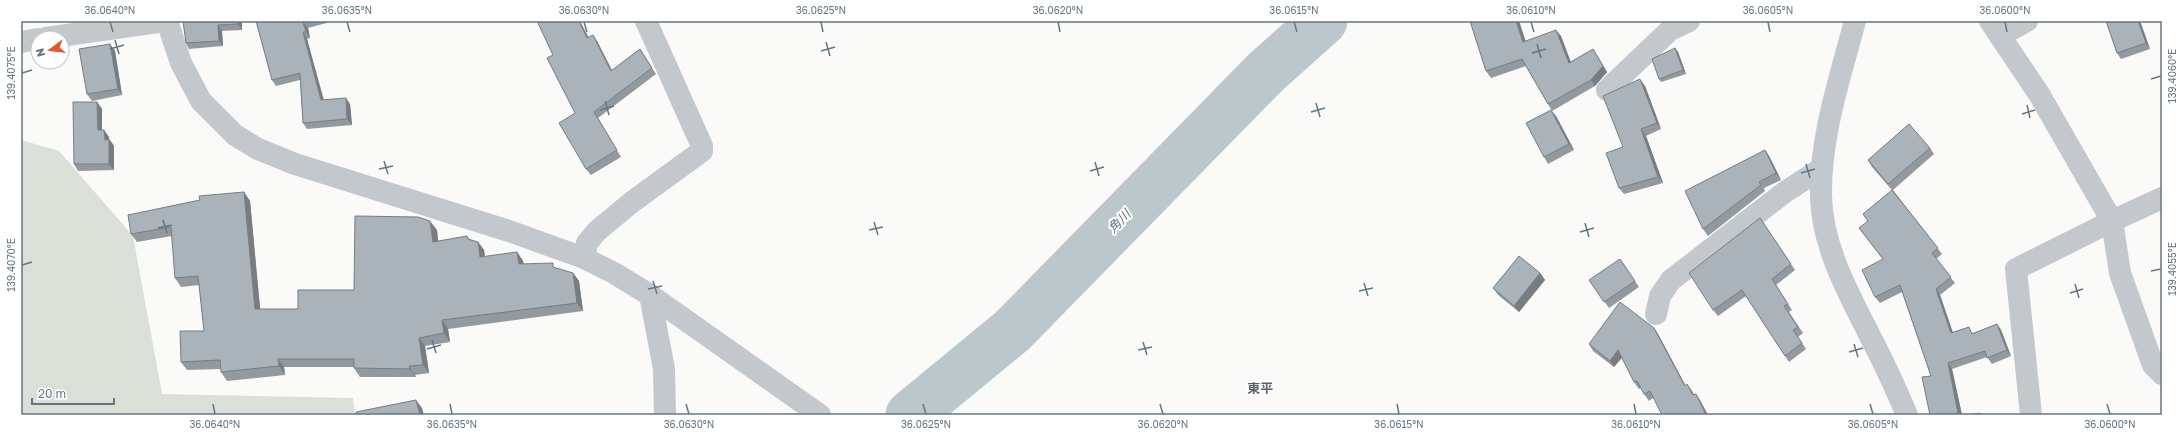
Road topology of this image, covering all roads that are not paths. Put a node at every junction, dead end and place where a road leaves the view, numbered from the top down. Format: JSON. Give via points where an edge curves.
{"nodes":[{"id":1,"x":166,"y":21,"type":"edge"},
{"id":2,"x":646,"y":21,"type":"edge"},
{"id":3,"x":1689,"y":21,"type":"edge"},
{"id":4,"x":1855,"y":21,"type":"edge"},
{"id":5,"x":2027,"y":21,"type":"edge"},
{"id":6,"x":1995,"y":29,"type":"edge"},
{"id":7,"x":70,"y":35,"type":"edge"},
{"id":8,"x":1607,"y":90,"type":"dead end"},
{"id":9,"x":1822,"y":168,"type":"junction"},
{"id":10,"x":2162,"y":198,"type":"edge"},
{"id":11,"x":2112,"y":221,"type":"junction"},
{"id":12,"x":584,"y":258,"type":"junction"},
{"id":13,"x":650,"y":295,"type":"junction"},
{"id":14,"x":1656,"y":314,"type":"dead end"},
{"id":15,"x":2162,"y":374,"type":"edge"},
{"id":16,"x":665,"y":415,"type":"edge"},
{"id":17,"x":820,"y":415,"type":"edge"},
{"id":18,"x":1907,"y":415,"type":"edge"},
{"id":19,"x":2031,"y":415,"type":"edge"}],
"edges":[{"from":1,"to":7,"type":"street"},
{"from":1,"to":12,"type":"street","via":[[181,63],[201,101],[235,135],[295,164],[512,232]]},
{"from":2,"to":12,"type":"street","via":[[702,151],[597,231],[587,243]]},
{"from":3,"to":8,"type":"street","via":[[1670,30]]},
{"from":4,"to":9,"type":"street","via":[[1830,117]]},
{"from":5,"to":6,"type":"street"},
{"from":6,"to":11,"type":"street","via":[[2039,94]]},
{"from":9,"to":14,"type":"street","via":[[1785,192],[1671,280],[1660,296]]},
{"from":9,"to":18,"type":"street","via":[[1821,197],[1827,237],[1843,281]]},
{"from":10,"to":11,"type":"street"},
{"from":11,"to":15,"type":"street","via":[[2120,273],[2153,365]]},
{"from":11,"to":19,"type":"street","via":[[2016,269]]},
{"from":12,"to":13,"type":"street"},
{"from":13,"to":16,"type":"street","via":[[664,369]]},
{"from":13,"to":17,"type":"street"}]}
